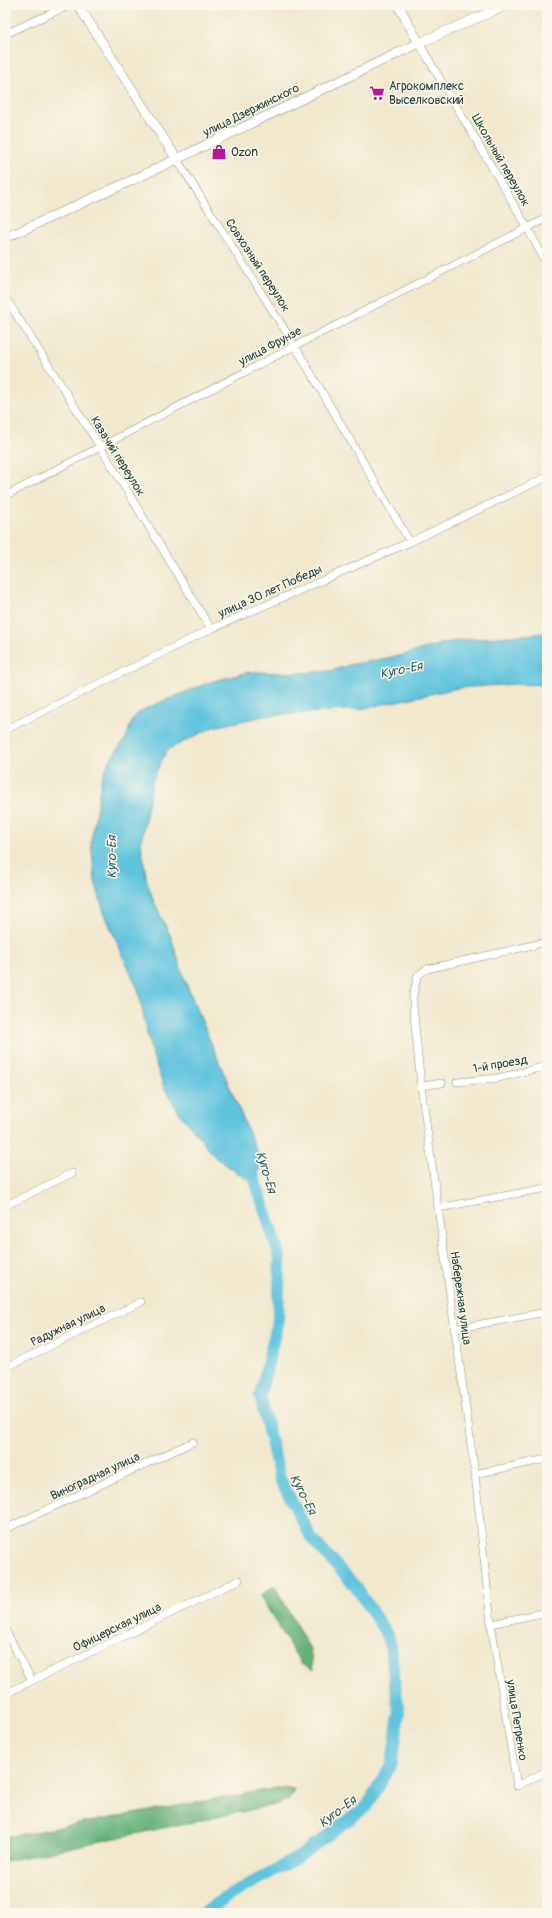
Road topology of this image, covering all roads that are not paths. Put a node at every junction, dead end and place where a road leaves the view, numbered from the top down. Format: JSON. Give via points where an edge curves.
{"nodes":[{"id":1,"x":70,"y":5,"type":"edge"},
{"id":2,"x":78,"y":5,"type":"edge"},
{"id":3,"x":398,"y":5,"type":"edge"},
{"id":4,"x":507,"y":5,"type":"edge"},
{"id":5,"x":5,"y":34,"type":"edge"},
{"id":6,"x":419,"y":43,"type":"junction"},
{"id":7,"x":176,"y":158,"type":"junction"},
{"id":8,"x":547,"y":218,"type":"edge"},
{"id":9,"x":527,"y":228,"type":"junction"},
{"id":10,"x":5,"y":238,"type":"edge"},
{"id":11,"x":547,"y":265,"type":"edge"},
{"id":12,"x":5,"y":297,"type":"edge"},
{"id":13,"x":295,"y":346,"type":"junction"},
{"id":14,"x":100,"y":448,"type":"junction"},
{"id":15,"x":547,"y":477,"type":"edge"},
{"id":16,"x":5,"y":496,"type":"edge"},
{"id":17,"x":410,"y":542,"type":"junction"},
{"id":18,"x":211,"y":629,"type":"junction"},
{"id":19,"x":5,"y":730,"type":"edge"},
{"id":20,"x":547,"y":942,"type":"edge"},
{"id":21,"x":547,"y":1066,"type":"edge"},
{"id":22,"x":457,"y":1082,"type":"dead end"},
{"id":23,"x":442,"y":1083,"type":"dead end"},
{"id":24,"x":421,"y":1086,"type":"junction"},
{"id":25,"x":72,"y":1173,"type":"dead end"},
{"id":26,"x":547,"y":1188,"type":"edge"},
{"id":27,"x":5,"y":1206,"type":"edge"},
{"id":28,"x":438,"y":1208,"type":"junction"},
{"id":29,"x":141,"y":1302,"type":"dead end"},
{"id":30,"x":547,"y":1312,"type":"edge"},
{"id":31,"x":454,"y":1329,"type":"junction"},
{"id":32,"x":5,"y":1368,"type":"edge"},
{"id":33,"x":193,"y":1442,"type":"dead end"},
{"id":34,"x":547,"y":1459,"type":"edge"},
{"id":35,"x":474,"y":1474,"type":"junction"},
{"id":36,"x":5,"y":1530,"type":"edge"},
{"id":37,"x":239,"y":1580,"type":"dead end"},
{"id":38,"x":547,"y":1612,"type":"edge"},
{"id":39,"x":491,"y":1624,"type":"junction"},
{"id":40,"x":5,"y":1629,"type":"edge"},
{"id":41,"x":32,"y":1681,"type":"junction"},
{"id":42,"x":5,"y":1694,"type":"edge"},
{"id":43,"x":547,"y":1771,"type":"edge"}],
"edges":[{"from":1,"to":5,"type":"street"},
{"from":2,"to":7,"type":"street","name":"Совхозный переулок"},
{"from":3,"to":6,"type":"street","name":"Школьный переулок"},
{"from":4,"to":6,"type":"street","name":"улица Дзержинского"},
{"from":6,"to":7,"type":"street","name":"улица Дзержинского"},
{"from":6,"to":9,"type":"street","name":"Школьный переулок"},
{"from":7,"to":10,"type":"street","name":"улица Дзержинского"},
{"from":7,"to":13,"type":"street","name":"Совхозный переулок"},
{"from":8,"to":9,"type":"street","name":"улица Фрунзе"},
{"from":9,"to":11,"type":"street","name":"Школьный переулок"},
{"from":9,"to":13,"type":"street","name":"улица Фрунзе"},
{"from":12,"to":14,"type":"street","name":"Казачий переулок"},
{"from":13,"to":14,"type":"street","name":"улица Фрунзе"},
{"from":13,"to":17,"type":"street","name":"Совхозный переулок"},
{"from":14,"to":16,"type":"street","name":"улица Фрунзе"},
{"from":14,"to":18,"type":"street","name":"Казачий переулок"},
{"from":15,"to":17,"type":"street","name":"улица 30 лет Победы"},
{"from":17,"to":18,"type":"street","name":"улица 30 лет Победы"},
{"from":18,"to":19,"type":"street","name":"улица 30 лет Победы"},
{"from":20,"to":24,"type":"street","name":"Набережная улица","via":[[437,966],[418,975],[413,1000]]},
{"from":21,"to":22,"type":"street","name":"1-й проезд","via":[[498,1078]]},
{"from":23,"to":24,"type":"street"},
{"from":24,"to":28,"type":"street","name":"Набережная улица"},
{"from":25,"to":27,"type":"street"},
{"from":26,"to":28,"type":"street"},
{"from":28,"to":31,"type":"street","name":"Набережная улица"},
{"from":29,"to":32,"type":"street","name":"Радужная улица"},
{"from":30,"to":31,"type":"street"},
{"from":31,"to":35,"type":"street","name":"Набережная улица"},
{"from":33,"to":36,"type":"street","name":"Виноградная улица"},
{"from":34,"to":35,"type":"street"},
{"from":35,"to":39,"type":"street","name":"Набережная улица"},
{"from":37,"to":41,"type":"street","name":"Офицерская улица"},
{"from":38,"to":39,"type":"street"},
{"from":39,"to":43,"type":"street","name":"улица Петренко","via":[[517,1786]]},
{"from":40,"to":41,"type":"street"},
{"from":41,"to":42,"type":"street","name":"Офицерская улица"}]}
